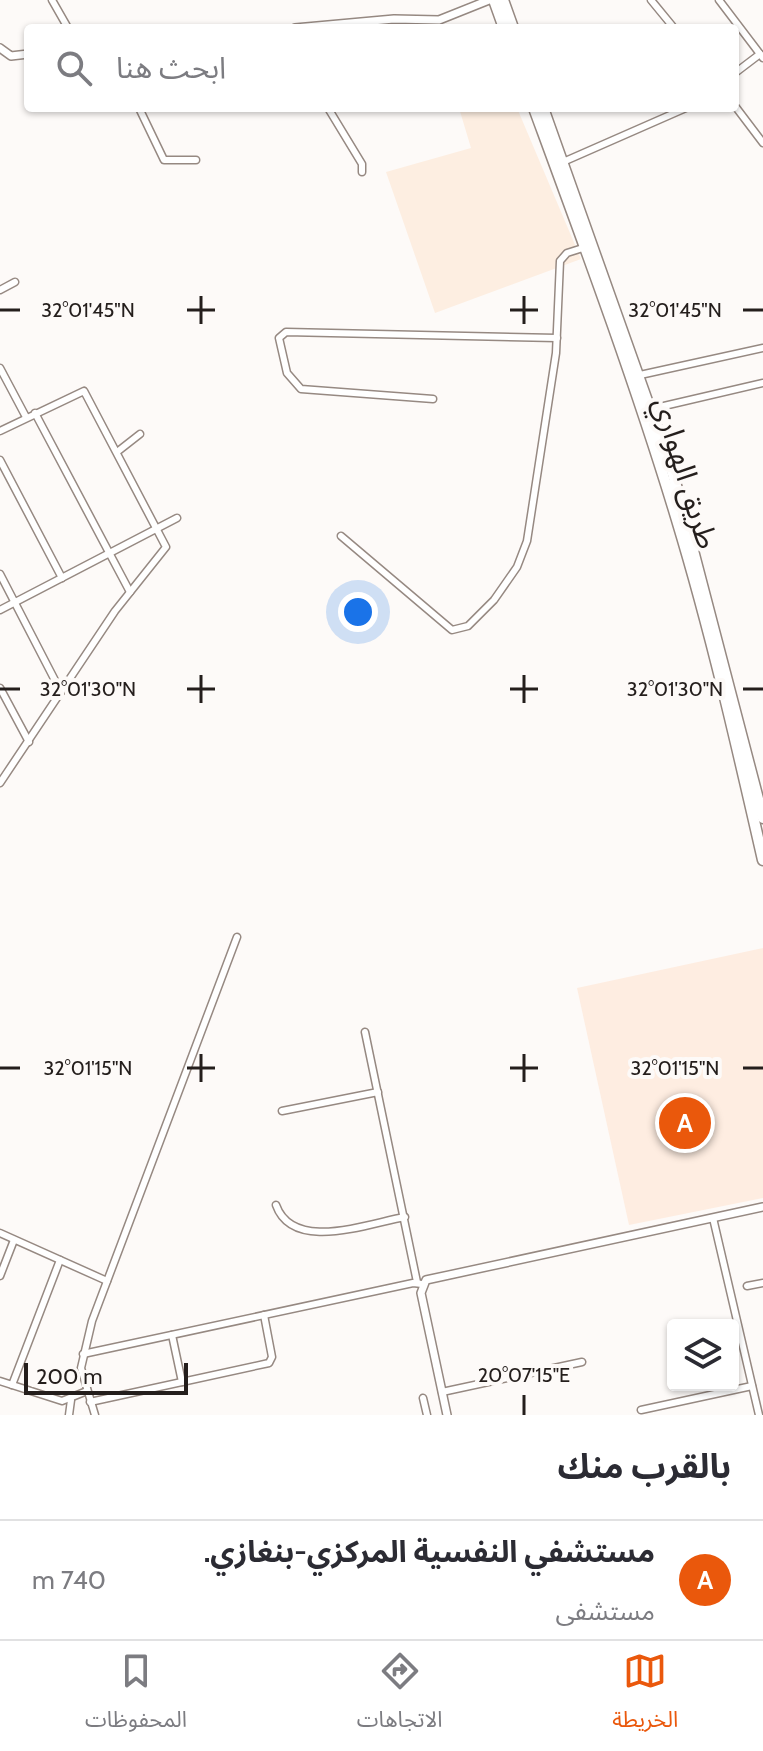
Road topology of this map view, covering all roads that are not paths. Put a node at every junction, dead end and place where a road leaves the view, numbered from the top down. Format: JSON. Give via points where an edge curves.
{"nodes":[{"id":1,"x":52,"y":0,"type":"edge"},
{"id":2,"x":491,"y":0,"type":"edge"},
{"id":3,"x":506,"y":0,"type":"edge"},
{"id":4,"x":719,"y":0,"type":"edge"},
{"id":5,"x":652,"y":1,"type":"edge"},
{"id":6,"x":66,"y":24,"type":"edge"},
{"id":7,"x":342,"y":24,"type":"edge"},
{"id":8,"x":508,"y":24,"type":"edge"},
{"id":9,"x":509,"y":24,"type":"edge"},
{"id":10,"x":671,"y":24,"type":"edge"},
{"id":11,"x":737,"y":24,"type":"edge"},
{"id":12,"x":739,"y":27,"type":"edge"},
{"id":13,"x":0,"y":48,"type":"edge"},
{"id":14,"x":24,"y":54,"type":"edge"},
{"id":15,"x":11,"y":56,"type":"junction"},
{"id":16,"x":761,"y":56,"type":"edge"},
{"id":17,"x":0,"y":58,"type":"edge"},
{"id":18,"x":739,"y":70,"type":"edge"},
{"id":19,"x":739,"y":111,"type":"edge"},
{"id":20,"x":141,"y":112,"type":"edge"},
{"id":21,"x":330,"y":112,"type":"edge"},
{"id":22,"x":535,"y":112,"type":"edge"},
{"id":23,"x":544,"y":112,"type":"edge"},
{"id":24,"x":677,"y":112,"type":"edge"},
{"id":25,"x":763,"y":143,"type":"edge"},
{"id":26,"x":196,"y":160,"type":"dead end"},
{"id":27,"x":563,"y":162,"type":"junction"},
{"id":28,"x":362,"y":172,"type":"dead end"},
{"id":29,"x":586,"y":247,"type":"junction"},
{"id":30,"x":15,"y":282,"type":"dead end"},
{"id":31,"x":0,"y":290,"type":"edge"},
{"id":32,"x":557,"y":338,"type":"junction"},
{"id":33,"x":763,"y":348,"type":"edge"},
{"id":34,"x":0,"y":368,"type":"edge"},
{"id":35,"x":640,"y":375,"type":"junction"},
{"id":36,"x":763,"y":383,"type":"edge"},
{"id":37,"x":433,"y":399,"type":"dead end"},
{"id":38,"x":651,"y":409,"type":"junction"},
{"id":39,"x":35,"y":413,"type":"junction"},
{"id":40,"x":26,"y":417,"type":"junction"},
{"id":41,"x":0,"y":431,"type":"edge"},
{"id":42,"x":140,"y":434,"type":"dead end"},
{"id":43,"x":117,"y":452,"type":"junction"},
{"id":44,"x":0,"y":460,"type":"edge"},
{"id":45,"x":177,"y":518,"type":"dead end"},
{"id":46,"x":157,"y":528,"type":"junction"},
{"id":47,"x":341,"y":536,"type":"dead end"},
{"id":48,"x":109,"y":553,"type":"junction"},
{"id":49,"x":0,"y":574,"type":"edge"},
{"id":50,"x":62,"y":578,"type":"junction"},
{"id":51,"x":130,"y":592,"type":"junction"},
{"id":52,"x":15,"y":602,"type":"junction"},
{"id":53,"x":0,"y":610,"type":"edge"},
{"id":54,"x":0,"y":688,"type":"edge"},
{"id":55,"x":62,"y":692,"type":"junction"},
{"id":56,"x":741,"y":740,"type":"junction"},
{"id":57,"x":29,"y":742,"type":"junction"},
{"id":58,"x":0,"y":783,"type":"edge"},
{"id":59,"x":763,"y":818,"type":"edge"},
{"id":60,"x":763,"y":860,"type":"edge"},
{"id":61,"x":237,"y":937,"type":"dead end"},
{"id":62,"x":365,"y":1032,"type":"dead end"},
{"id":63,"x":378,"y":1092,"type":"junction"},
{"id":64,"x":282,"y":1111,"type":"dead end"},
{"id":65,"x":276,"y":1205,"type":"dead end"},
{"id":66,"x":763,"y":1207,"type":"edge"},
{"id":67,"x":405,"y":1217,"type":"junction"},
{"id":68,"x":713,"y":1218,"type":"junction"},
{"id":69,"x":0,"y":1233,"type":"edge"},
{"id":70,"x":14,"y":1240,"type":"junction"},
{"id":71,"x":60,"y":1260,"type":"junction"},
{"id":72,"x":0,"y":1276,"type":"edge"},
{"id":73,"x":107,"y":1281,"type":"junction"},
{"id":74,"x":420,"y":1283,"type":"junction"},
{"id":75,"x":763,"y":1283,"type":"edge"},
{"id":76,"x":747,"y":1286,"type":"dead end"},
{"id":77,"x":264,"y":1315,"type":"junction"},
{"id":78,"x":172,"y":1335,"type":"junction"},
{"id":79,"x":83,"y":1354,"type":"junction"},
{"id":80,"x":582,"y":1362,"type":"dead end"},
{"id":81,"x":0,"y":1381,"type":"edge"},
{"id":82,"x":182,"y":1382,"type":"junction"},
{"id":83,"x":12,"y":1385,"type":"junction"},
{"id":84,"x":752,"y":1386,"type":"junction"},
{"id":85,"x":87,"y":1391,"type":"junction"},
{"id":86,"x":442,"y":1392,"type":"junction"},
{"id":87,"x":423,"y":1398,"type":"dead end"},
{"id":88,"x":71,"y":1400,"type":"junction"},
{"id":89,"x":90,"y":1402,"type":"junction"},
{"id":90,"x":641,"y":1410,"type":"dead end"},
{"id":91,"x":69,"y":1415,"type":"edge"},
{"id":92,"x":95,"y":1415,"type":"edge"},
{"id":93,"x":427,"y":1415,"type":"edge"},
{"id":94,"x":447,"y":1415,"type":"edge"},
{"id":95,"x":759,"y":1415,"type":"edge"}],
"edges":[{"from":1,"to":6,"type":"street"},
{"from":2,"to":7,"type":"street","via":[[449,19]]},
{"from":2,"to":8,"type":"highway"},
{"from":3,"to":9,"type":"highway"},
{"from":4,"to":11,"type":"street"},
{"from":5,"to":10,"type":"street"},
{"from":12,"to":16,"type":"street"},
{"from":13,"to":15,"type":"street"},
{"from":14,"to":15,"type":"street"},
{"from":15,"to":17,"type":"street"},
{"from":16,"to":18,"type":"street"},
{"from":19,"to":25,"type":"street"},
{"from":20,"to":26,"type":"street","via":[[164,160]]},
{"from":21,"to":28,"type":"street"},
{"from":22,"to":29,"type":"highway","name":"طريق الهواري"},
{"from":23,"to":27,"type":"highway","name":"طريق الهواري"},
{"from":24,"to":27,"type":"street"},
{"from":27,"to":35,"type":"highway","name":"طريق الهواري"},
{"from":29,"to":32,"type":"street","via":[[560,261]]},
{"from":29,"to":56,"type":"highway","name":"طريق الهواري","via":[[670,498]]},
{"from":30,"to":31,"type":"street"},
{"from":32,"to":37,"type":"street","via":[[286,332],[278,340],[287,373],[301,389]]},
{"from":32,"to":47,"type":"street","via":[[527,541],[506,585],[468,626],[448,628]]},
{"from":33,"to":35,"type":"street"},
{"from":34,"to":40,"type":"street"},
{"from":35,"to":38,"type":"highway","name":"طريق الهواري"},
{"from":36,"to":38,"type":"street"},
{"from":38,"to":56,"type":"highway","name":"طريق الهواري","via":[[690,532]]},
{"from":39,"to":40,"type":"street"},
{"from":39,"to":43,"type":"street","via":[[84,391]]},
{"from":39,"to":48,"type":"street"},
{"from":40,"to":41,"type":"street"},
{"from":42,"to":43,"type":"street"},
{"from":43,"to":46,"type":"street"},
{"from":44,"to":50,"type":"street"},
{"from":45,"to":46,"type":"street"},
{"from":46,"to":48,"type":"street"},
{"from":46,"to":51,"type":"street","via":[[165,551]]},
{"from":48,"to":50,"type":"street"},
{"from":48,"to":51,"type":"street"},
{"from":49,"to":52,"type":"street"},
{"from":50,"to":52,"type":"street"},
{"from":51,"to":55,"type":"street"},
{"from":52,"to":53,"type":"street"},
{"from":52,"to":55,"type":"street"},
{"from":54,"to":57,"type":"street"},
{"from":55,"to":57,"type":"street"},
{"from":56,"to":59,"type":"highway","name":"طريق الهواري"},
{"from":56,"to":60,"type":"highway","name":"طريق الهواري"},
{"from":57,"to":58,"type":"street"},
{"from":61,"to":73,"type":"street"},
{"from":62,"to":63,"type":"street"},
{"from":63,"to":64,"type":"street"},
{"from":63,"to":67,"type":"street"},
{"from":65,"to":67,"type":"street","via":[[284,1221],[308,1231]]},
{"from":66,"to":68,"type":"street"},
{"from":67,"to":74,"type":"street"},
{"from":68,"to":74,"type":"street"},
{"from":68,"to":84,"type":"street"},
{"from":69,"to":70,"type":"street"},
{"from":70,"to":71,"type":"street"},
{"from":70,"to":72,"type":"street"},
{"from":71,"to":73,"type":"street"},
{"from":71,"to":83,"type":"street"},
{"from":73,"to":79,"type":"street"},
{"from":74,"to":77,"type":"street"},
{"from":74,"to":86,"type":"street"},
{"from":75,"to":76,"type":"street"},
{"from":77,"to":78,"type":"street"},
{"from":77,"to":82,"type":"street","via":[[271,1362]]},
{"from":78,"to":79,"type":"street"},
{"from":78,"to":82,"type":"street"},
{"from":79,"to":85,"type":"street"},
{"from":80,"to":86,"type":"street"},
{"from":81,"to":83,"type":"street"},
{"from":82,"to":89,"type":"street"},
{"from":83,"to":88,"type":"street"},
{"from":84,"to":90,"type":"street"},
{"from":84,"to":95,"type":"street"},
{"from":85,"to":88,"type":"street"},
{"from":85,"to":89,"type":"street"},
{"from":86,"to":94,"type":"street"},
{"from":87,"to":93,"type":"street"},
{"from":88,"to":91,"type":"street"},
{"from":89,"to":92,"type":"street"}]}
